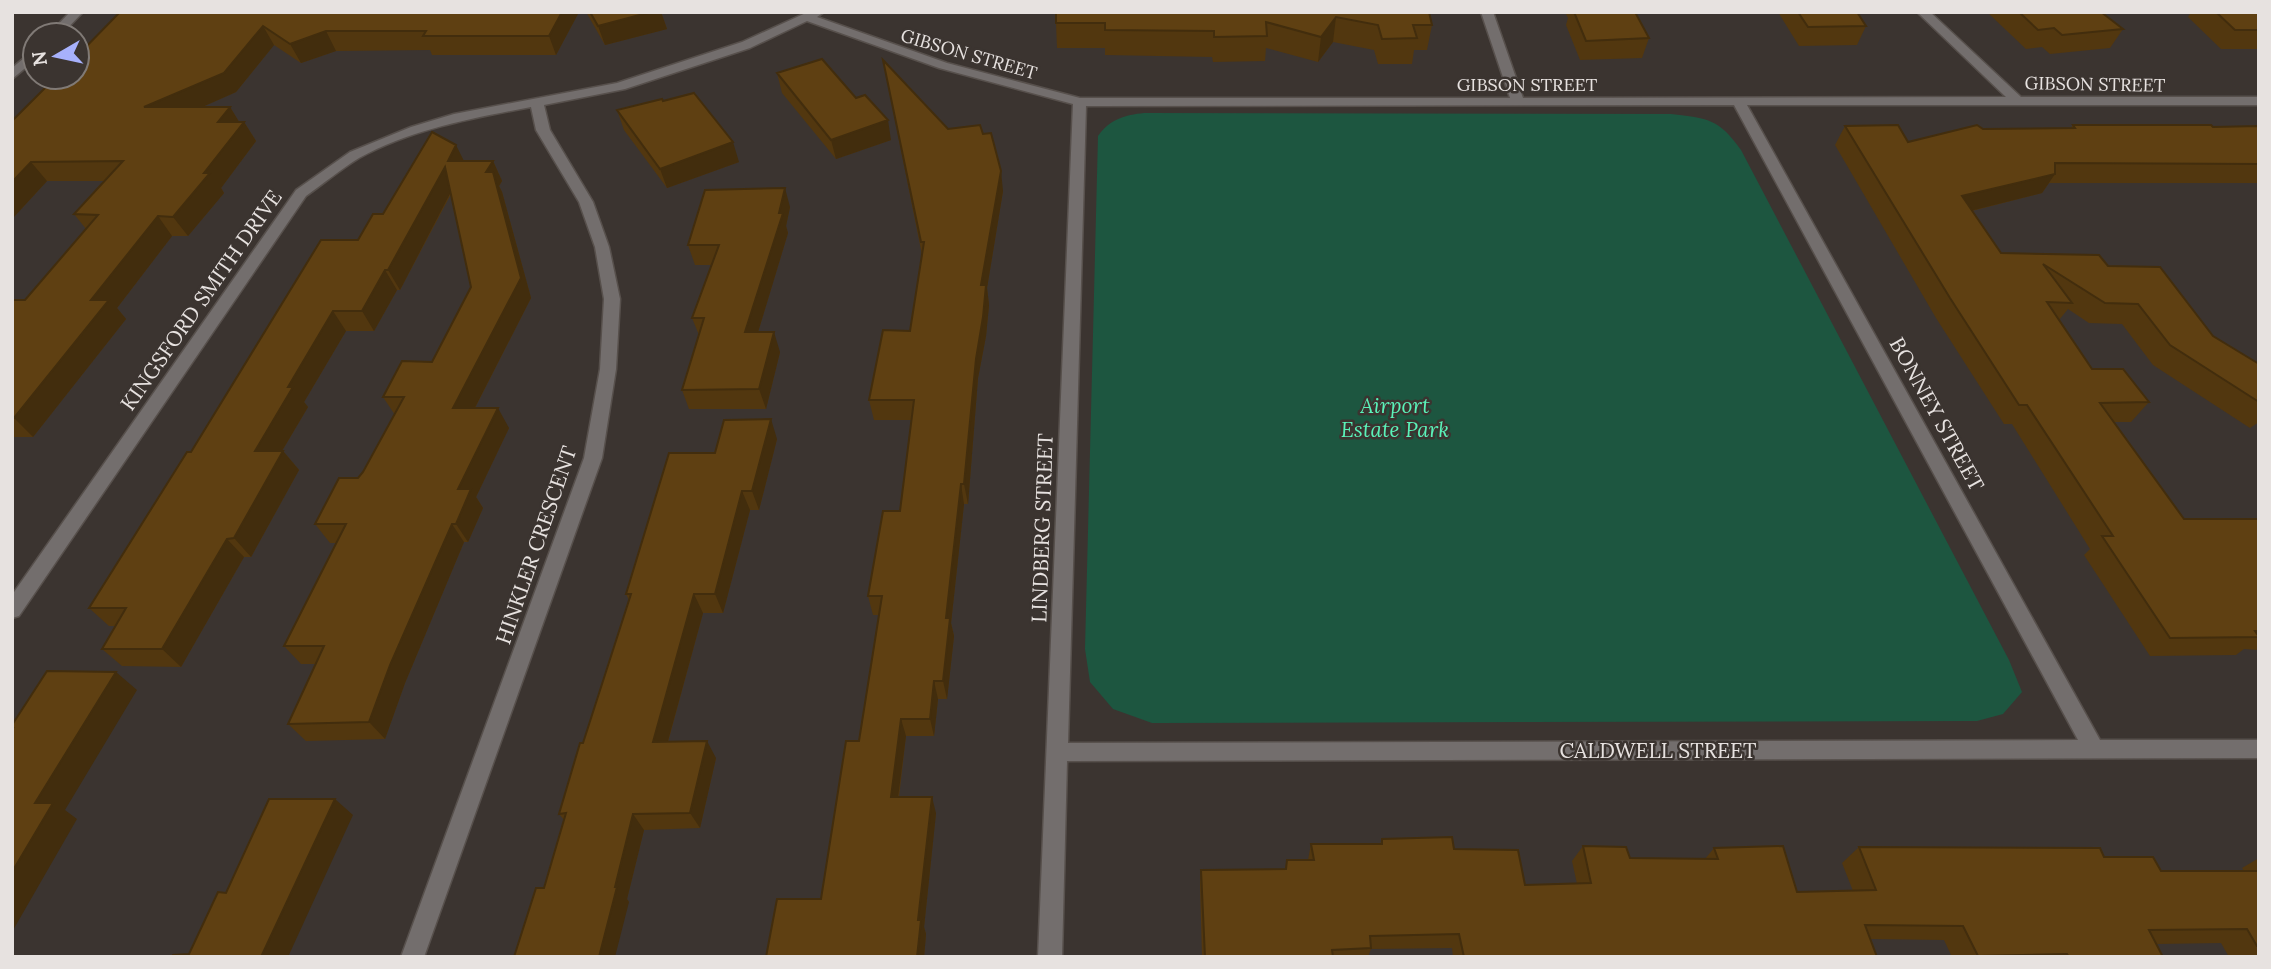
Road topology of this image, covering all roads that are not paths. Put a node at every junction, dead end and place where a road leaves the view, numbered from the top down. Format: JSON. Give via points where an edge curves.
{"nodes":[{"id":1,"x":1487,"y":12,"type":"edge"},
{"id":2,"x":1923,"y":12,"type":"edge"},
{"id":3,"x":813,"y":15,"type":"edge"},
{"id":4,"x":2016,"y":100,"type":"junction"},
{"id":5,"x":2259,"y":101,"type":"edge"},
{"id":6,"x":1080,"y":102,"type":"junction"},
{"id":7,"x":1518,"y":102,"type":"junction"},
{"id":8,"x":1739,"y":102,"type":"junction"},
{"id":9,"x":537,"y":104,"type":"junction"},
{"id":10,"x":12,"y":610,"type":"edge"},
{"id":11,"x":2094,"y":748,"type":"junction"},
{"id":12,"x":2259,"y":749,"type":"edge"},
{"id":13,"x":1057,"y":752,"type":"junction"},
{"id":14,"x":412,"y":957,"type":"edge"},
{"id":15,"x":1050,"y":957,"type":"edge"}],
"edges":[{"from":1,"to":7,"type":"street"},
{"from":2,"to":4,"type":"street"},
{"from":3,"to":6,"type":"street","name":"GIBSON STREET","via":[[910,57]]},
{"from":3,"to":9,"type":"street","name":"KINGSFORD SMITH DRIVE","via":[[690,64],[620,86]]},
{"from":4,"to":5,"type":"street","name":"GIBSON STREET"},
{"from":4,"to":8,"type":"street","name":"GIBSON STREET"},
{"from":6,"to":7,"type":"street","name":"GIBSON STREET"},
{"from":6,"to":13,"type":"street","name":"LINDBERG STREET"},
{"from":7,"to":8,"type":"street","name":"GIBSON STREET"},
{"from":8,"to":11,"type":"street","name":"BONNEY STREET"},
{"from":9,"to":10,"type":"street","name":"KINGSFORD SMITH DRIVE","via":[[454,118],[416,130],[355,155],[301,193]]},
{"from":9,"to":14,"type":"street","name":"HINKLER CRESCENT","via":[[543,130],[586,202],[602,247],[612,299],[608,369],[593,458]]},
{"from":11,"to":12,"type":"street","name":"CALDWELL STREET"},
{"from":11,"to":13,"type":"street","name":"CALDWELL STREET"},
{"from":13,"to":15,"type":"street","name":"LINDBERG STREET"}]}
